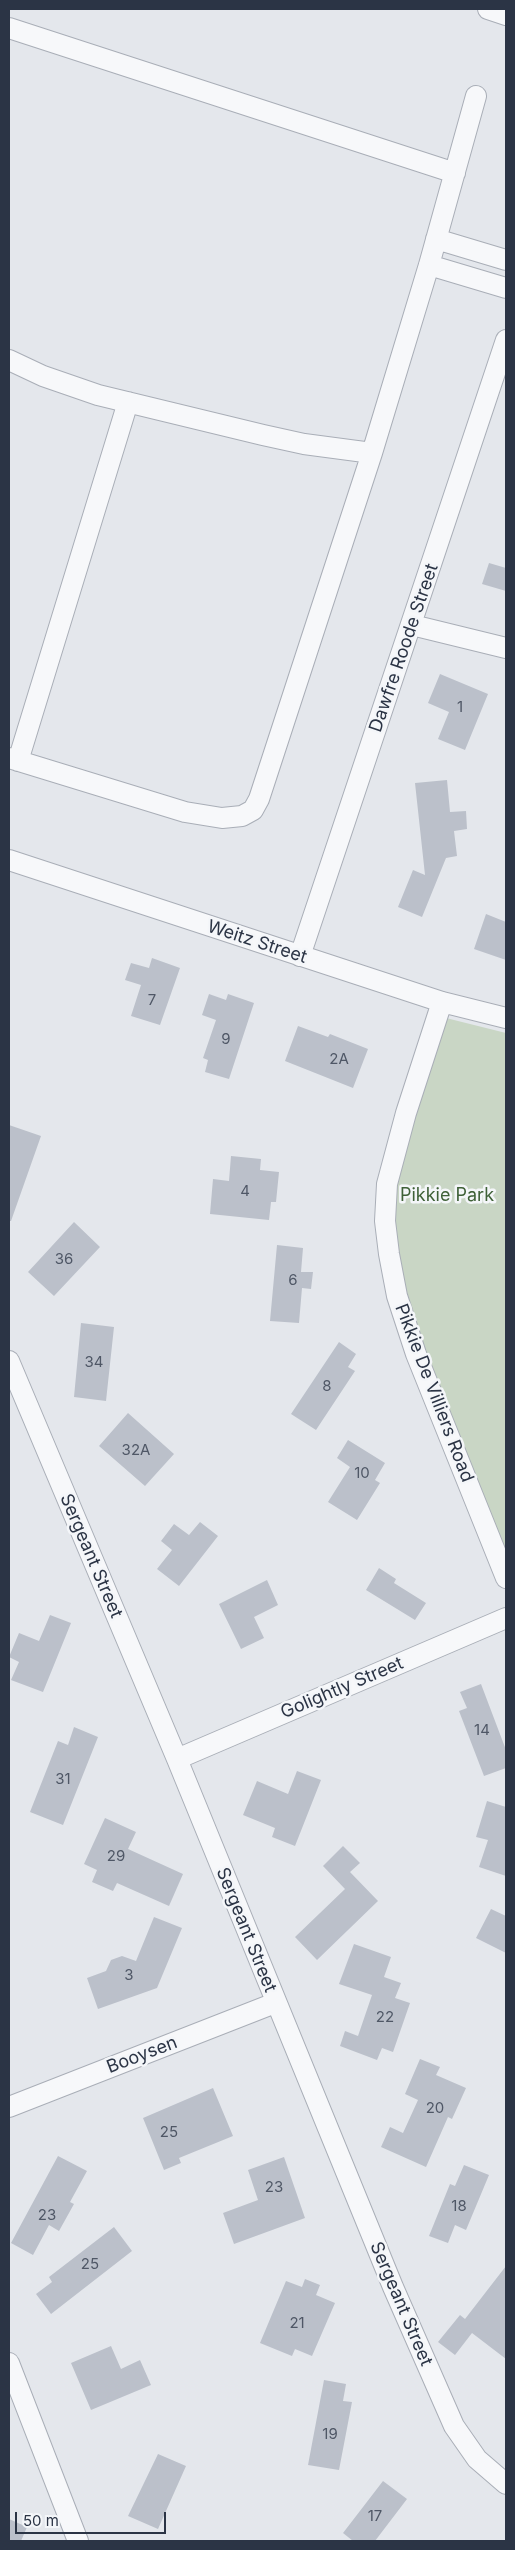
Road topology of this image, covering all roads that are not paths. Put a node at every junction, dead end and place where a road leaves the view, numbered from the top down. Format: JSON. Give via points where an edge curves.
{"nodes":[{"id":1,"x":488,"y":9,"type":"edge"},
{"id":2,"x":506,"y":15,"type":"edge"},
{"id":3,"x":9,"y":28,"type":"edge"},
{"id":4,"x":476,"y":96,"type":"dead end"},
{"id":5,"x":455,"y":173,"type":"junction"},
{"id":6,"x":436,"y":239,"type":"junction"},
{"id":7,"x":506,"y":260,"type":"edge"},
{"id":8,"x":429,"y":265,"type":"junction"},
{"id":9,"x":506,"y":288,"type":"edge"},
{"id":10,"x":506,"y":340,"type":"edge"},
{"id":11,"x":9,"y":360,"type":"edge"},
{"id":12,"x":128,"y":402,"type":"junction"},
{"id":13,"x":372,"y":453,"type":"junction"},
{"id":14,"x":412,"y":625,"type":"junction"},
{"id":15,"x":506,"y":648,"type":"edge"},
{"id":16,"x":14,"y":760,"type":"edge"},
{"id":17,"x":9,"y":860,"type":"edge"},
{"id":18,"x":300,"y":956,"type":"junction"},
{"id":19,"x":442,"y":1002,"type":"junction"},
{"id":20,"x":506,"y":1018,"type":"edge"},
{"id":21,"x":9,"y":1361,"type":"edge"},
{"id":22,"x":506,"y":1578,"type":"edge"},
{"id":23,"x":506,"y":1618,"type":"edge"},
{"id":24,"x":177,"y":1759,"type":"junction"},
{"id":25,"x":275,"y":2003,"type":"junction"},
{"id":26,"x":9,"y":2107,"type":"edge"},
{"id":27,"x":9,"y":2363,"type":"edge"},
{"id":28,"x":506,"y":2484,"type":"edge"},
{"id":29,"x":78,"y":2541,"type":"edge"}],
"edges":[{"from":1,"to":2,"type":"street"},
{"from":3,"to":5,"type":"street"},
{"from":4,"to":5,"type":"street"},
{"from":5,"to":6,"type":"street"},
{"from":6,"to":7,"type":"street"},
{"from":6,"to":8,"type":"street"},
{"from":8,"to":9,"type":"street"},
{"from":8,"to":13,"type":"street"},
{"from":10,"to":14,"type":"street","name":"Dawfre Roode Street"},
{"from":11,"to":12,"type":"street","via":[[43,376]]},
{"from":12,"to":13,"type":"street","via":[[304,444]]},
{"from":12,"to":16,"type":"street"},
{"from":13,"to":16,"type":"street","via":[[253,810],[242,816],[222,818],[186,812]]},
{"from":14,"to":15,"type":"street"},
{"from":14,"to":18,"type":"street","name":"Dawfre Roode Street"},
{"from":17,"to":18,"type":"street","name":"Weitz Street"},
{"from":18,"to":19,"type":"street","name":"Weitz Street"},
{"from":19,"to":20,"type":"street","name":"Weitz Street"},
{"from":19,"to":22,"type":"street","name":"Pikkie De Villiers Road","via":[[386,1184],[385,1221],[397,1296],[416,1354]]},
{"from":21,"to":24,"type":"street","name":"Sergeant Street"},
{"from":23,"to":24,"type":"street","name":"Golightly Street"},
{"from":24,"to":25,"type":"street","name":"Sergeant Street"},
{"from":25,"to":26,"type":"street","name":"Booysen"},
{"from":25,"to":28,"type":"street","name":"Sergeant Street","via":[[454,2426],[477,2459]]},
{"from":27,"to":29,"type":"street"}]}
